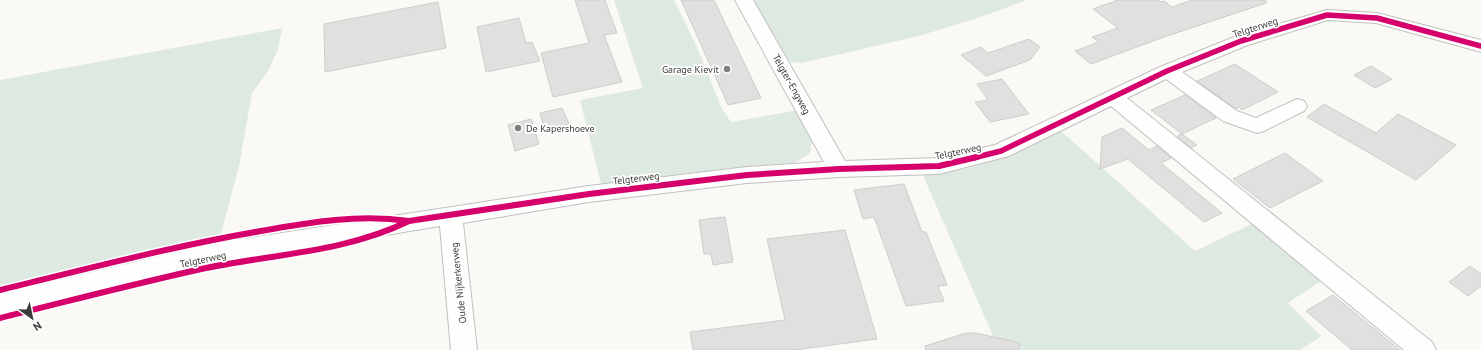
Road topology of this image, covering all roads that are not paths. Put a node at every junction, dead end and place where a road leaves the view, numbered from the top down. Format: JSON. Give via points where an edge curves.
{"nodes":[{"id":1,"x":744,"y":0,"type":"edge"},
{"id":2,"x":1481,"y":46,"type":"edge"},
{"id":3,"x":1167,"y":71,"type":"junction"},
{"id":4,"x":1112,"y":97,"type":"junction"},
{"id":5,"x":1297,"y":106,"type":"dead end"},
{"id":6,"x":839,"y":168,"type":"junction"},
{"id":7,"x":451,"y":215,"type":"junction"},
{"id":8,"x":0,"y":305,"type":"edge"},
{"id":9,"x":464,"y":350,"type":"edge"},
{"id":10,"x":1423,"y":350,"type":"edge"}],
"edges":[{"from":1,"to":6,"type":"street","name":"Telgter-Engweg"},
{"from":2,"to":3,"type":"street","name":"Telgterweg","via":[[1377,18],[1327,15],[1242,41]]},
{"from":3,"to":4,"type":"street","name":"Telgterweg"},
{"from":3,"to":5,"type":"street","via":[[1230,116],[1257,126]]},
{"from":4,"to":6,"type":"street","name":"Telgterweg","via":[[1001,152],[939,166]]},
{"from":4,"to":10,"type":"street"},
{"from":6,"to":7,"type":"street","name":"Telgterweg","via":[[747,175],[589,194]]},
{"from":7,"to":8,"type":"street","name":"Telgterweg","via":[[210,254]]},
{"from":7,"to":9,"type":"street","name":"Oude Nijkerkerweg"}]}
